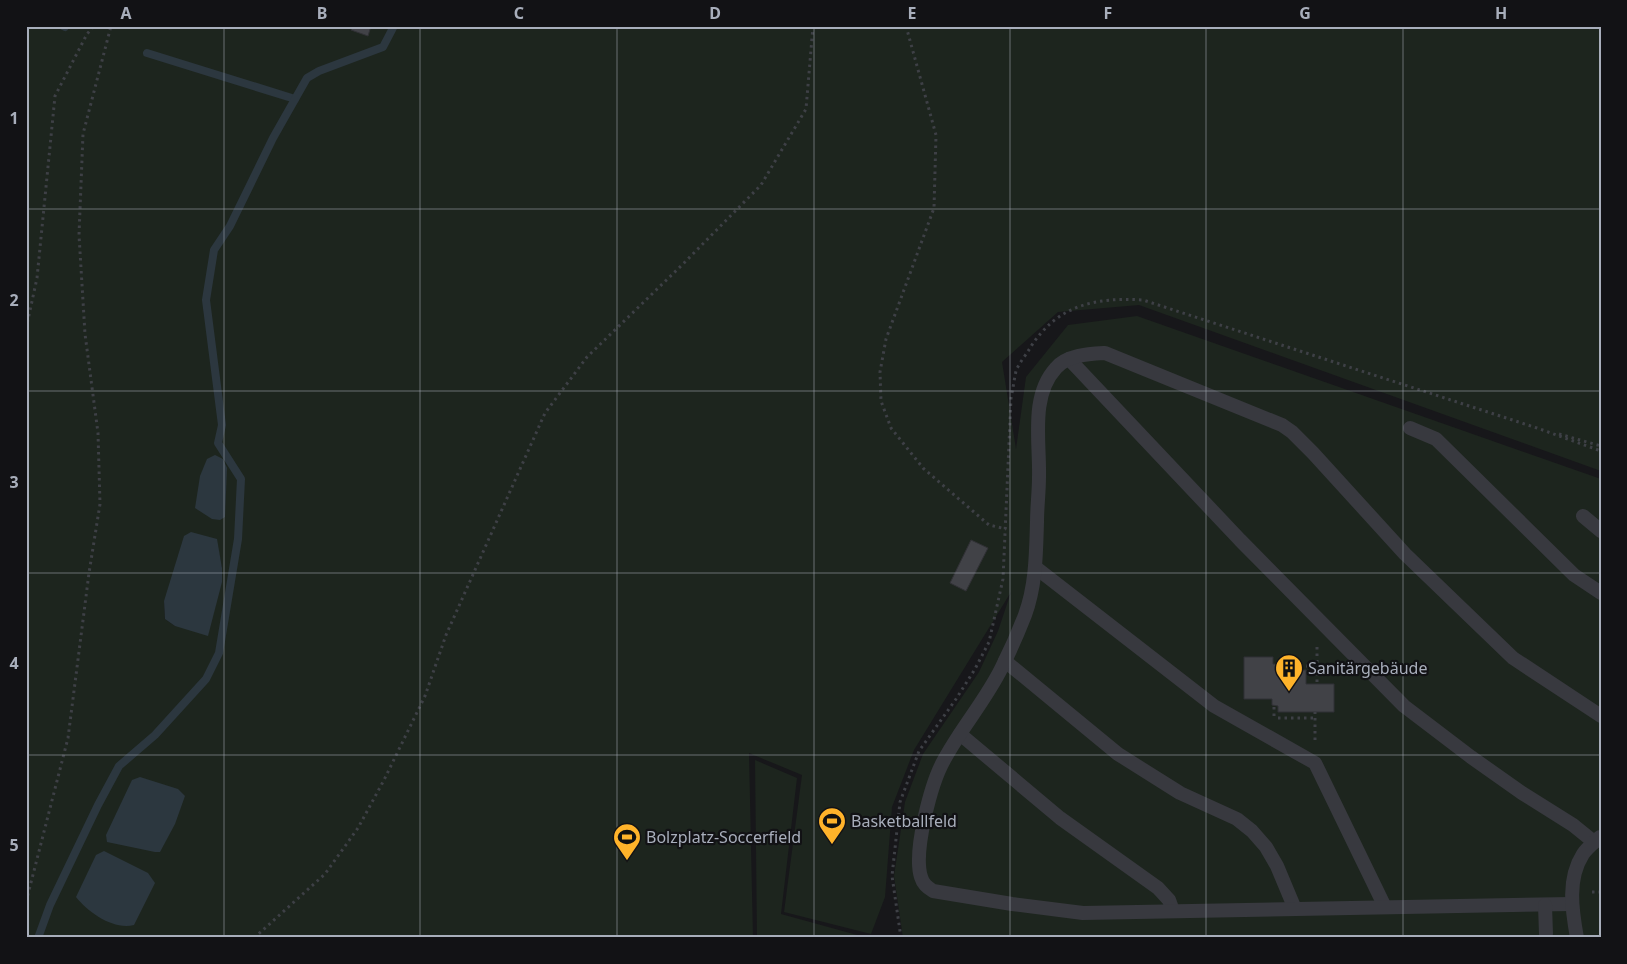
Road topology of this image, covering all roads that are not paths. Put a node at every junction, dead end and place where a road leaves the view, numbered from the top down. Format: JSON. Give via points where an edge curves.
{"nodes":[{"id":1,"x":1069,"y":360,"type":"junction"},
{"id":2,"x":1410,"y":428,"type":"dead end"},
{"id":3,"x":1583,"y":516,"type":"dead end"},
{"id":4,"x":1601,"y":531,"type":"edge"},
{"id":5,"x":1035,"y":568,"type":"junction"},
{"id":6,"x":1601,"y":593,"type":"edge"},
{"id":7,"x":1005,"y":661,"type":"junction"},
{"id":8,"x":1601,"y":716,"type":"edge"},
{"id":9,"x":960,"y":734,"type":"junction"},
{"id":10,"x":1598,"y":839,"type":"edge"},
{"id":11,"x":1545,"y":904,"type":"junction"},
{"id":12,"x":1571,"y":904,"type":"junction"},
{"id":13,"x":1385,"y":907,"type":"junction"},
{"id":14,"x":1295,"y":909,"type":"junction"},
{"id":15,"x":1172,"y":911,"type":"junction"},
{"id":16,"x":1546,"y":934,"type":"dead end"},
{"id":17,"x":1577,"y":938,"type":"edge"}],
"edges":[{"from":1,"to":5,"type":"lane","via":[[1057,366],[1047,379],[1040,402]]},
{"from":1,"to":8,"type":"lane","via":[[1085,354],[1105,353],[1282,425],[1314,453],[1405,554],[1513,658]]},
{"from":1,"to":10,"type":"lane","via":[[1404,706],[1522,793]]},
{"from":2,"to":6,"type":"lane","via":[[1436,439],[1574,575]]},
{"from":3,"to":4,"type":"lane"},
{"from":5,"to":7,"type":"lane","via":[[1025,615]]},
{"from":5,"to":13,"type":"lane","via":[[1214,706],[1315,763]]},
{"from":7,"to":9,"type":"lane"},
{"from":7,"to":14,"type":"lane","via":[[1118,754],[1180,793],[1237,819],[1252,831],[1277,866]]},
{"from":9,"to":15,"type":"lane","via":[[1060,818],[1158,888]]},
{"from":9,"to":15,"type":"lane","via":[[943,762],[923,828],[919,863],[925,886],[942,893],[1084,913]]},
{"from":10,"to":12,"type":"lane","via":[[1584,852],[1577,866]]},
{"from":11,"to":12,"type":"lane"},
{"from":11,"to":13,"type":"lane"},
{"from":11,"to":16,"type":"lane"},
{"from":12,"to":17,"type":"lane"},
{"from":13,"to":14,"type":"lane"},
{"from":14,"to":15,"type":"lane"}]}
